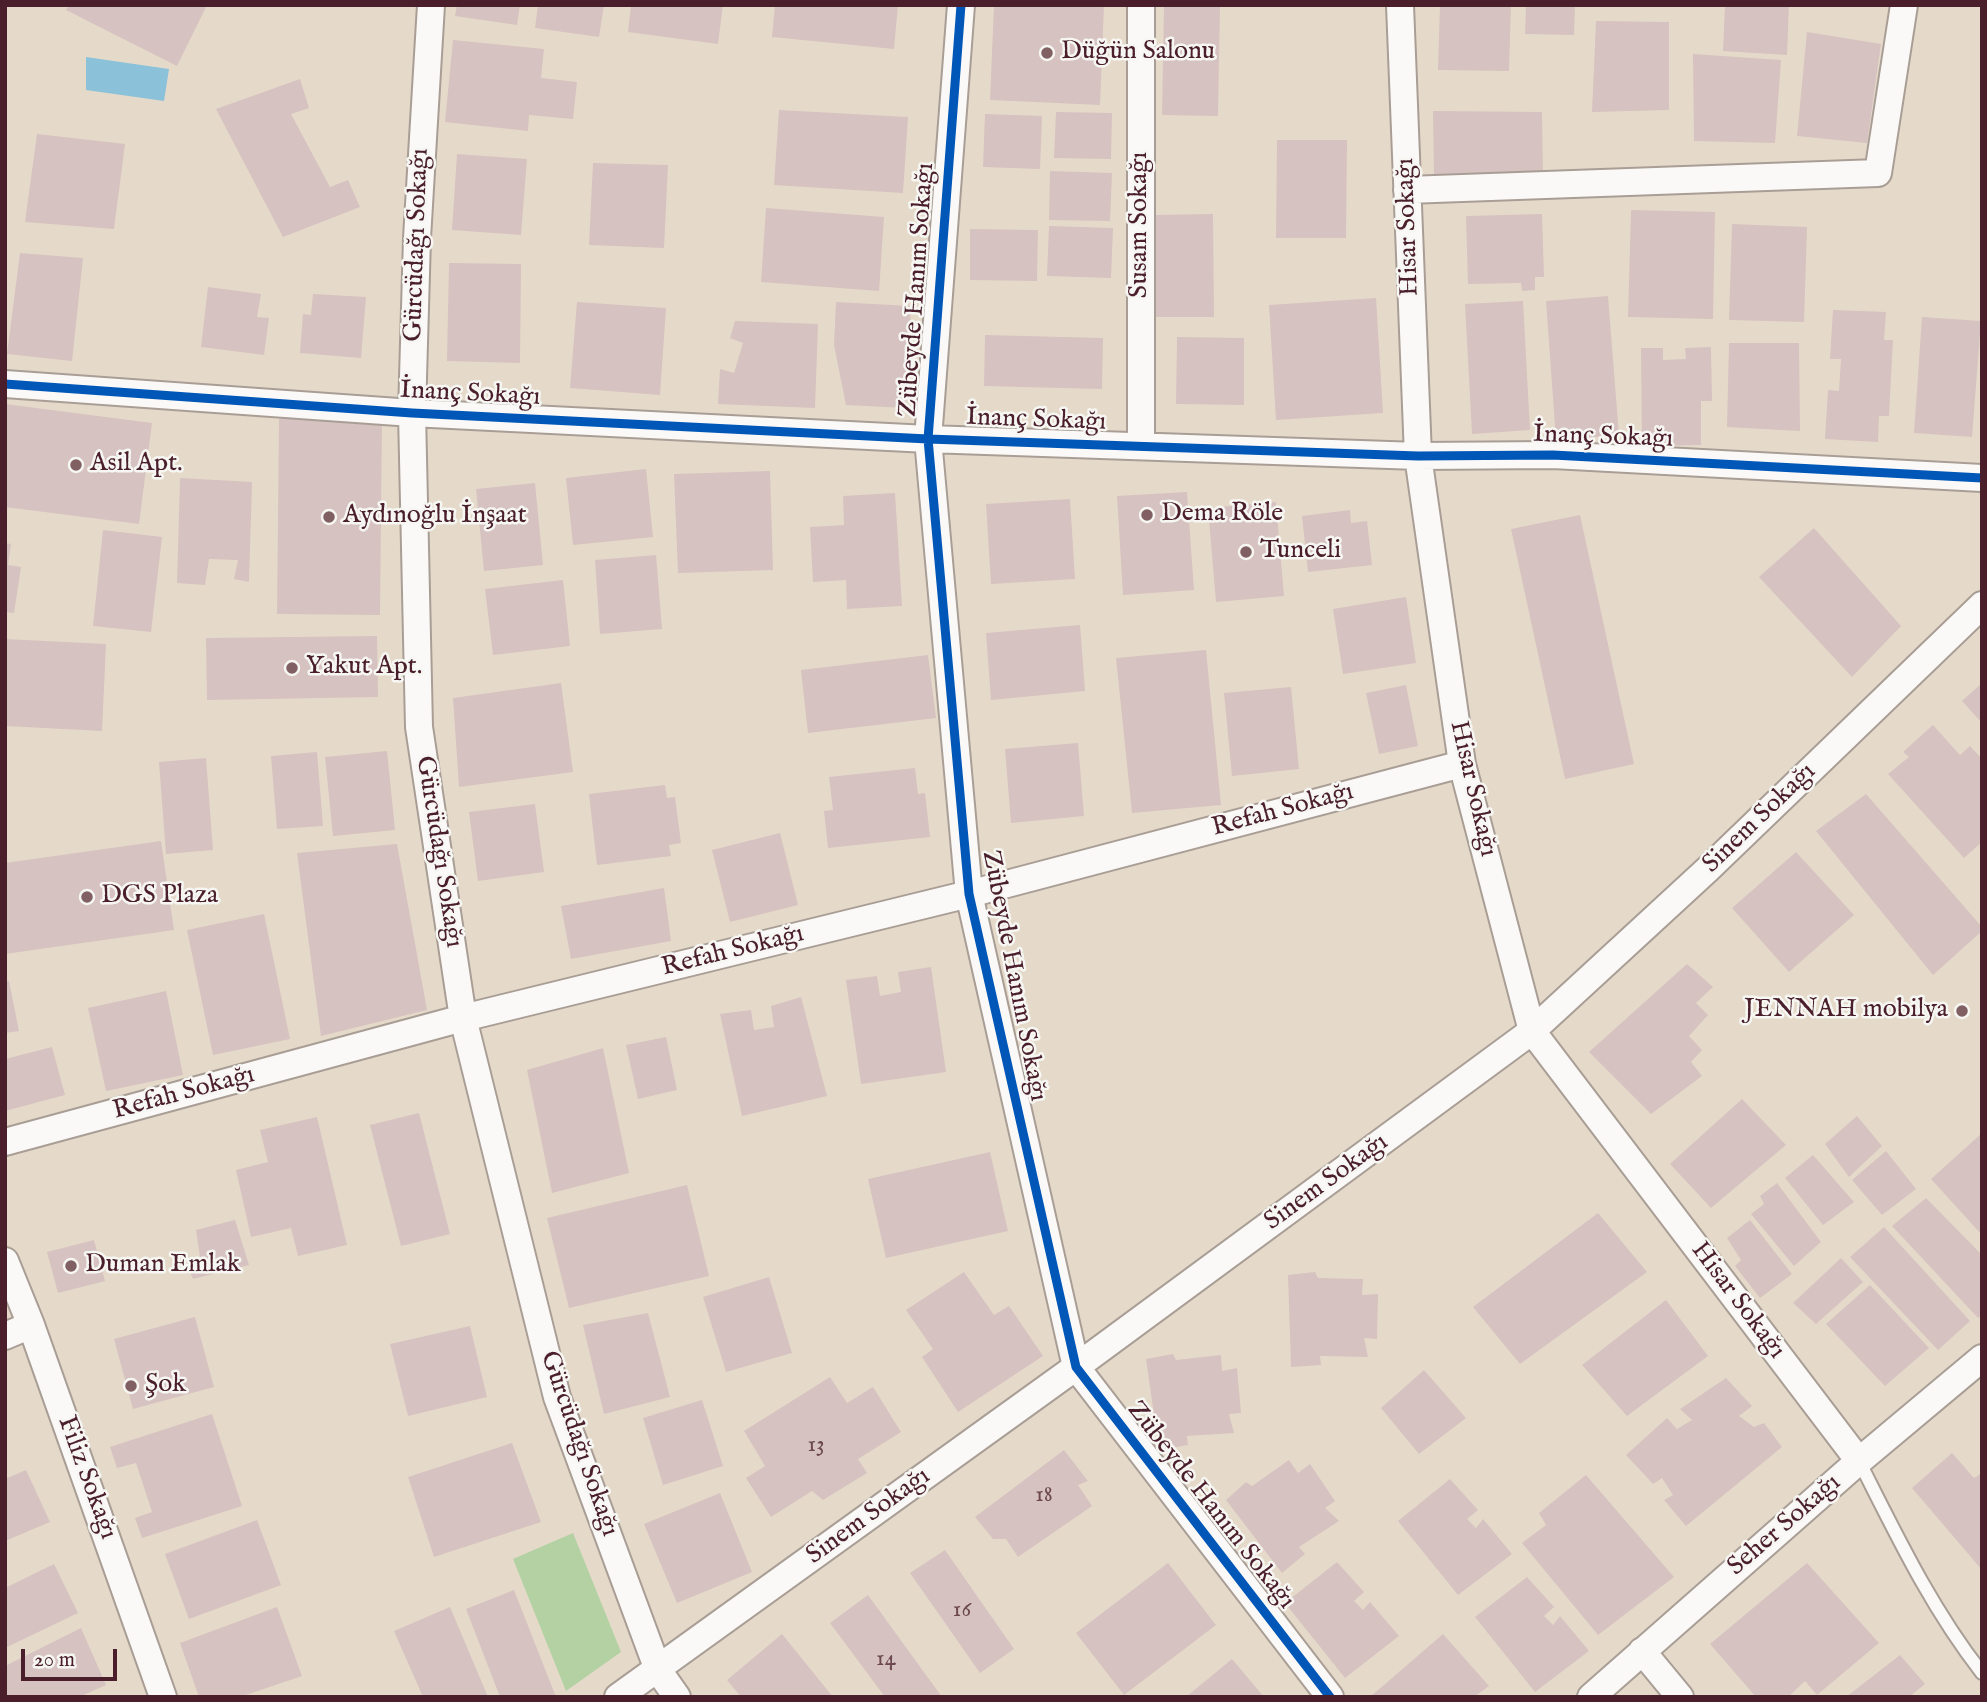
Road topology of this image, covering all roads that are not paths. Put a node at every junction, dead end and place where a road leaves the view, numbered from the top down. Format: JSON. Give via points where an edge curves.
{"nodes":[{"id":1,"x":431,"y":5,"type":"edge"},
{"id":2,"x":961,"y":5,"type":"edge"},
{"id":3,"x":1141,"y":5,"type":"edge"},
{"id":4,"x":1400,"y":5,"type":"edge"},
{"id":5,"x":1904,"y":5,"type":"edge"},
{"id":6,"x":1407,"y":190,"type":"junction"},
{"id":7,"x":5,"y":384,"type":"edge"},
{"id":8,"x":412,"y":413,"type":"junction"},
{"id":9,"x":928,"y":439,"type":"junction"},
{"id":10,"x":1141,"y":445,"type":"junction"},
{"id":11,"x":1418,"y":456,"type":"junction"},
{"id":12,"x":1982,"y":478,"type":"edge"},
{"id":13,"x":1982,"y":605,"type":"edge"},
{"id":14,"x":1462,"y":764,"type":"junction"},
{"id":15,"x":970,"y":894,"type":"junction"},
{"id":16,"x":463,"y":1018,"type":"junction"},
{"id":17,"x":1532,"y":1031,"type":"junction"},
{"id":18,"x":5,"y":1142,"type":"edge"},
{"id":19,"x":5,"y":1261,"type":"edge"},
{"id":20,"x":31,"y":1325,"type":"junction"},
{"id":21,"x":5,"y":1336,"type":"edge"},
{"id":22,"x":1982,"y":1358,"type":"edge"},
{"id":23,"x":1076,"y":1367,"type":"junction"},
{"id":24,"x":1859,"y":1461,"type":"junction"},
{"id":25,"x":1642,"y":1651,"type":"junction"},
{"id":26,"x":658,"y":1670,"type":"junction"},
{"id":27,"x":1982,"y":1673,"type":"edge"},
{"id":28,"x":163,"y":1697,"type":"edge"},
{"id":29,"x":618,"y":1697,"type":"edge"},
{"id":30,"x":677,"y":1697,"type":"edge"},
{"id":31,"x":1330,"y":1697,"type":"edge"},
{"id":32,"x":1591,"y":1697,"type":"edge"},
{"id":33,"x":1679,"y":1697,"type":"edge"}],
"edges":[{"from":1,"to":8,"type":"street","name":"Gürcüdağı Sokağı","via":[[417,226]]},
{"from":2,"to":9,"type":"street","name":"Zübeyde Hanım Sokağı"},
{"from":3,"to":10,"type":"street","name":"Susam Sokağı"},
{"from":4,"to":6,"type":"street","name":"Hisar Sokağı"},
{"from":5,"to":6,"type":"street","via":[[1878,173]]},
{"from":6,"to":11,"type":"street","name":"Hisar Sokağı"},
{"from":7,"to":8,"type":"street","name":"İnanç Sokağı"},
{"from":8,"to":9,"type":"street","name":"İnanç Sokağı"},
{"from":8,"to":16,"type":"street","name":"Gürcüdağı Sokağı","via":[[419,727]]},
{"from":9,"to":10,"type":"street","name":"İnanç Sokağı"},
{"from":9,"to":15,"type":"street","name":"Zübeyde Hanım Sokağı"},
{"from":10,"to":11,"type":"street","name":"İnanç Sokağı"},
{"from":11,"to":12,"type":"street","name":"İnanç Sokağı","via":[[1553,455]]},
{"from":11,"to":14,"type":"street","name":"Hisar Sokağı"},
{"from":13,"to":17,"type":"street","name":"Sinem Sokağı","via":[[1718,860]]},
{"from":14,"to":15,"type":"street","name":"Refah Sokağı"},
{"from":14,"to":17,"type":"street","name":"Hisar Sokağı"},
{"from":15,"to":16,"type":"street","name":"Refah Sokağı"},
{"from":15,"to":23,"type":"street","name":"Zübeyde Hanım Sokağı"},
{"from":16,"to":18,"type":"street","name":"Refah Sokağı"},
{"from":16,"to":26,"type":"street","name":"Gürcüdağı Sokağı","via":[[557,1397]]},
{"from":17,"to":23,"type":"street","name":"Sinem Sokağı"},
{"from":17,"to":24,"type":"street","name":"Hisar Sokağı"},
{"from":19,"to":20,"type":"street","name":"Filiz Sokağı"},
{"from":20,"to":21,"type":"street"},
{"from":20,"to":28,"type":"street","name":"Filiz Sokağı"},
{"from":22,"to":24,"type":"street","name":"Seher Sokağı"},
{"from":23,"to":26,"type":"street","name":"Sinem Sokağı"},
{"from":23,"to":31,"type":"street","name":"Zübeyde Hanım Sokağı"},
{"from":24,"to":25,"type":"street","name":"Seher Sokağı"},
{"from":24,"to":27,"type":"lane","via":[[1921,1582]]},
{"from":25,"to":32,"type":"street","name":"Seher Sokağı"},
{"from":25,"to":33,"type":"street"},
{"from":26,"to":29,"type":"street","name":"Sinem Sokağı"},
{"from":26,"to":30,"type":"street","name":"Gürcüdağı Sokağı"}]}
